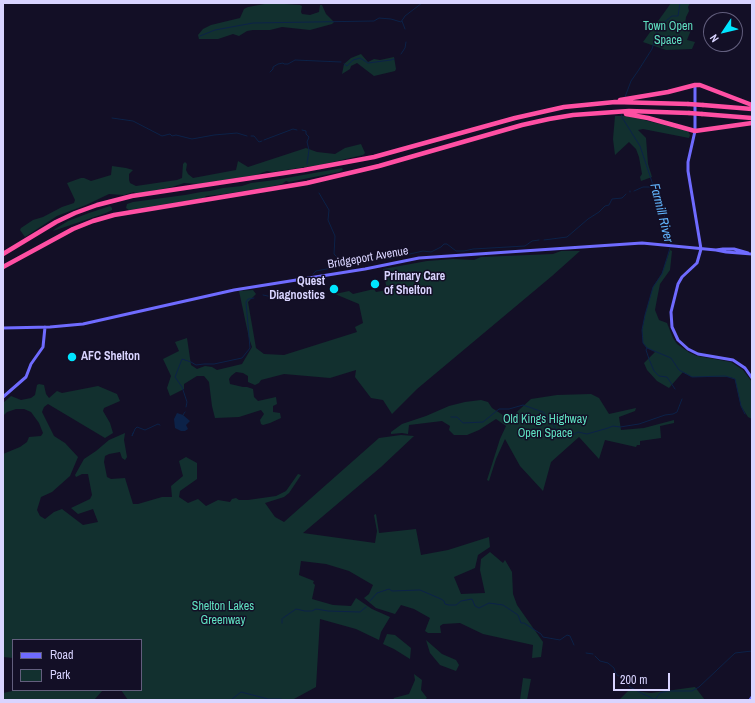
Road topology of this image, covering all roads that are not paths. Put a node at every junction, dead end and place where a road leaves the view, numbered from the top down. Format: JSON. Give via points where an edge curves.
{"nodes":[{"id":1,"x":694,"y":84,"type":"junction"},
{"id":2,"x":632,"y":100,"type":"junction"},
{"id":3,"x":752,"y":105,"type":"edge"},
{"id":4,"x":752,"y":109,"type":"edge"},
{"id":5,"x":629,"y":113,"type":"junction"},
{"id":6,"x":752,"y":118,"type":"edge"},
{"id":7,"x":752,"y":122,"type":"edge"},
{"id":8,"x":695,"y":131,"type":"junction"},
{"id":9,"x":701,"y":249,"type":"junction"},
{"id":10,"x":750,"y":253,"type":"edge"},
{"id":11,"x":3,"y":254,"type":"edge"},
{"id":12,"x":3,"y":267,"type":"edge"},
{"id":13,"x":45,"y":327,"type":"junction"},
{"id":14,"x":3,"y":328,"type":"edge"},
{"id":15,"x":752,"y":378,"type":"edge"},
{"id":16,"x":3,"y":397,"type":"edge"},
{"id":17,"x":752,"y":697,"type":"edge"},
{"id":18,"x":750,"y":700,"type":"edge"}],
"edges":[{"from":1,"to":2,"type":"highway"},
{"from":1,"to":3,"type":"highway"},
{"from":1,"to":8,"type":"main road"},
{"from":2,"to":4,"type":"highway","bridge":true},
{"from":2,"to":11,"type":"highway","via":[[541,112],[374,157],[132,196],[75,213]]},
{"from":5,"to":6,"type":"highway","bridge":true,"via":[[689,113]]},
{"from":5,"to":8,"type":"highway"},
{"from":5,"to":12,"type":"highway","via":[[573,115],[522,125],[379,166],[307,183],[114,215],[73,228]]},
{"from":7,"to":8,"type":"highway"},
{"from":8,"to":9,"type":"main road","via":[[688,171]]},
{"from":9,"to":10,"type":"main road","name":"Bridgeport Avenue"},
{"from":9,"to":13,"type":"main road","name":"Bridgeport Avenue","via":[[642,242],[419,258],[234,290],[83,324]]},
{"from":9,"to":15,"type":"main road","via":[[697,263],[678,284],[670,316],[674,333],[680,343],[688,349],[698,354],[733,360]]},
{"from":13,"to":14,"type":"main road","name":"Bridgeport Avenue"},
{"from":13,"to":16,"type":"main road","via":[[43,347],[31,364],[26,377]]},
{"from":17,"to":18,"type":"main road"}]}
